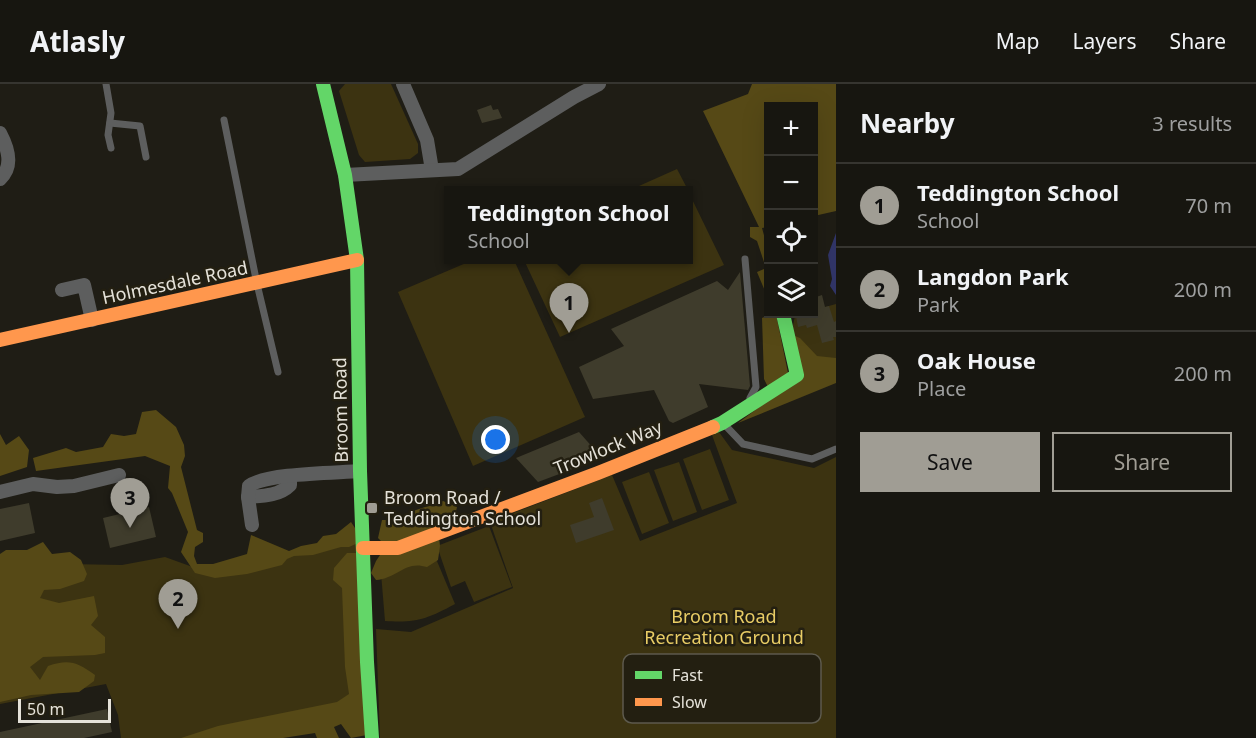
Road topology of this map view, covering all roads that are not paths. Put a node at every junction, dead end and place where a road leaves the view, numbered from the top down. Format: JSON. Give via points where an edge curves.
{"nodes":[{"id":1,"x":106,"y":84,"type":"edge"},
{"id":2,"x":323,"y":84,"type":"edge"},
{"id":3,"x":403,"y":84,"type":"edge"},
{"id":4,"x":599,"y":84,"type":"edge"},
{"id":5,"x":224,"y":120,"type":"dead end"},
{"id":6,"x":110,"y":123,"type":"junction"},
{"id":7,"x":0,"y":133,"type":"edge"},
{"id":8,"x":111,"y":148,"type":"dead end"},
{"id":9,"x":146,"y":157,"type":"dead end"},
{"id":10,"x":432,"y":170,"type":"junction"},
{"id":11,"x":345,"y":175,"type":"junction"},
{"id":12,"x":0,"y":179,"type":"edge"},
{"id":13,"x":745,"y":259,"type":"dead end"},
{"id":14,"x":357,"y":260,"type":"junction"},
{"id":15,"x":257,"y":284,"type":"junction"},
{"id":16,"x":62,"y":290,"type":"dead end"},
{"id":17,"x":784,"y":318,"type":"edge"},
{"id":18,"x":92,"y":320,"type":"junction"},
{"id":19,"x":0,"y":340,"type":"edge"},
{"id":20,"x":278,"y":372,"type":"dead end"},
{"id":21,"x":745,"y":408,"type":"junction"},
{"id":22,"x":722,"y":423,"type":"junction"},
{"id":23,"x":836,"y":449,"type":"edge"},
{"id":24,"x":360,"y":471,"type":"junction"},
{"id":25,"x":119,"y":475,"type":"dead end"},
{"id":26,"x":0,"y":492,"type":"edge"},
{"id":27,"x":252,"y":525,"type":"dead end"},
{"id":28,"x":363,"y":548,"type":"junction"},
{"id":29,"x":372,"y":738,"type":"edge"}],
"edges":[{"from":1,"to":6,"type":"lane"},
{"from":2,"to":11,"type":"street","name":"Broom Road"},
{"from":3,"to":10,"type":"street","via":[[427,140]]},
{"from":4,"to":10,"type":"street","via":[[458,169]]},
{"from":5,"to":15,"type":"lane"},
{"from":6,"to":8,"type":"lane"},
{"from":6,"to":9,"type":"lane","via":[[140,126]]},
{"from":7,"to":12,"type":"street","via":[[9,162]]},
{"from":10,"to":11,"type":"street"},
{"from":11,"to":14,"type":"street","name":"Broom Road"},
{"from":13,"to":21,"type":"lane","via":[[756,387]]},
{"from":14,"to":15,"type":"street","name":"Holmesdale Road"},
{"from":14,"to":24,"type":"street","name":"Broom Road"},
{"from":15,"to":18,"type":"street","name":"Holmesdale Road"},
{"from":15,"to":20,"type":"lane"},
{"from":16,"to":18,"type":"street","via":[[84,285]]},
{"from":17,"to":21,"type":"street","name":"Trowlock Way","via":[[797,375]]},
{"from":18,"to":19,"type":"street","name":"Holmesdale Road"},
{"from":21,"to":22,"type":"street","name":"Trowlock Way"},
{"from":22,"to":23,"type":"lane","via":[[743,444],[812,459]]},
{"from":22,"to":28,"type":"street","name":"Trowlock Way","via":[[398,548]]},
{"from":24,"to":27,"type":"street","via":[[290,476],[286,489],[248,497]]},
{"from":24,"to":28,"type":"street","name":"Broom Road"},
{"from":25,"to":26,"type":"street","via":[[74,486],[33,484]]},
{"from":28,"to":29,"type":"street","name":"Broom Road"}]}
